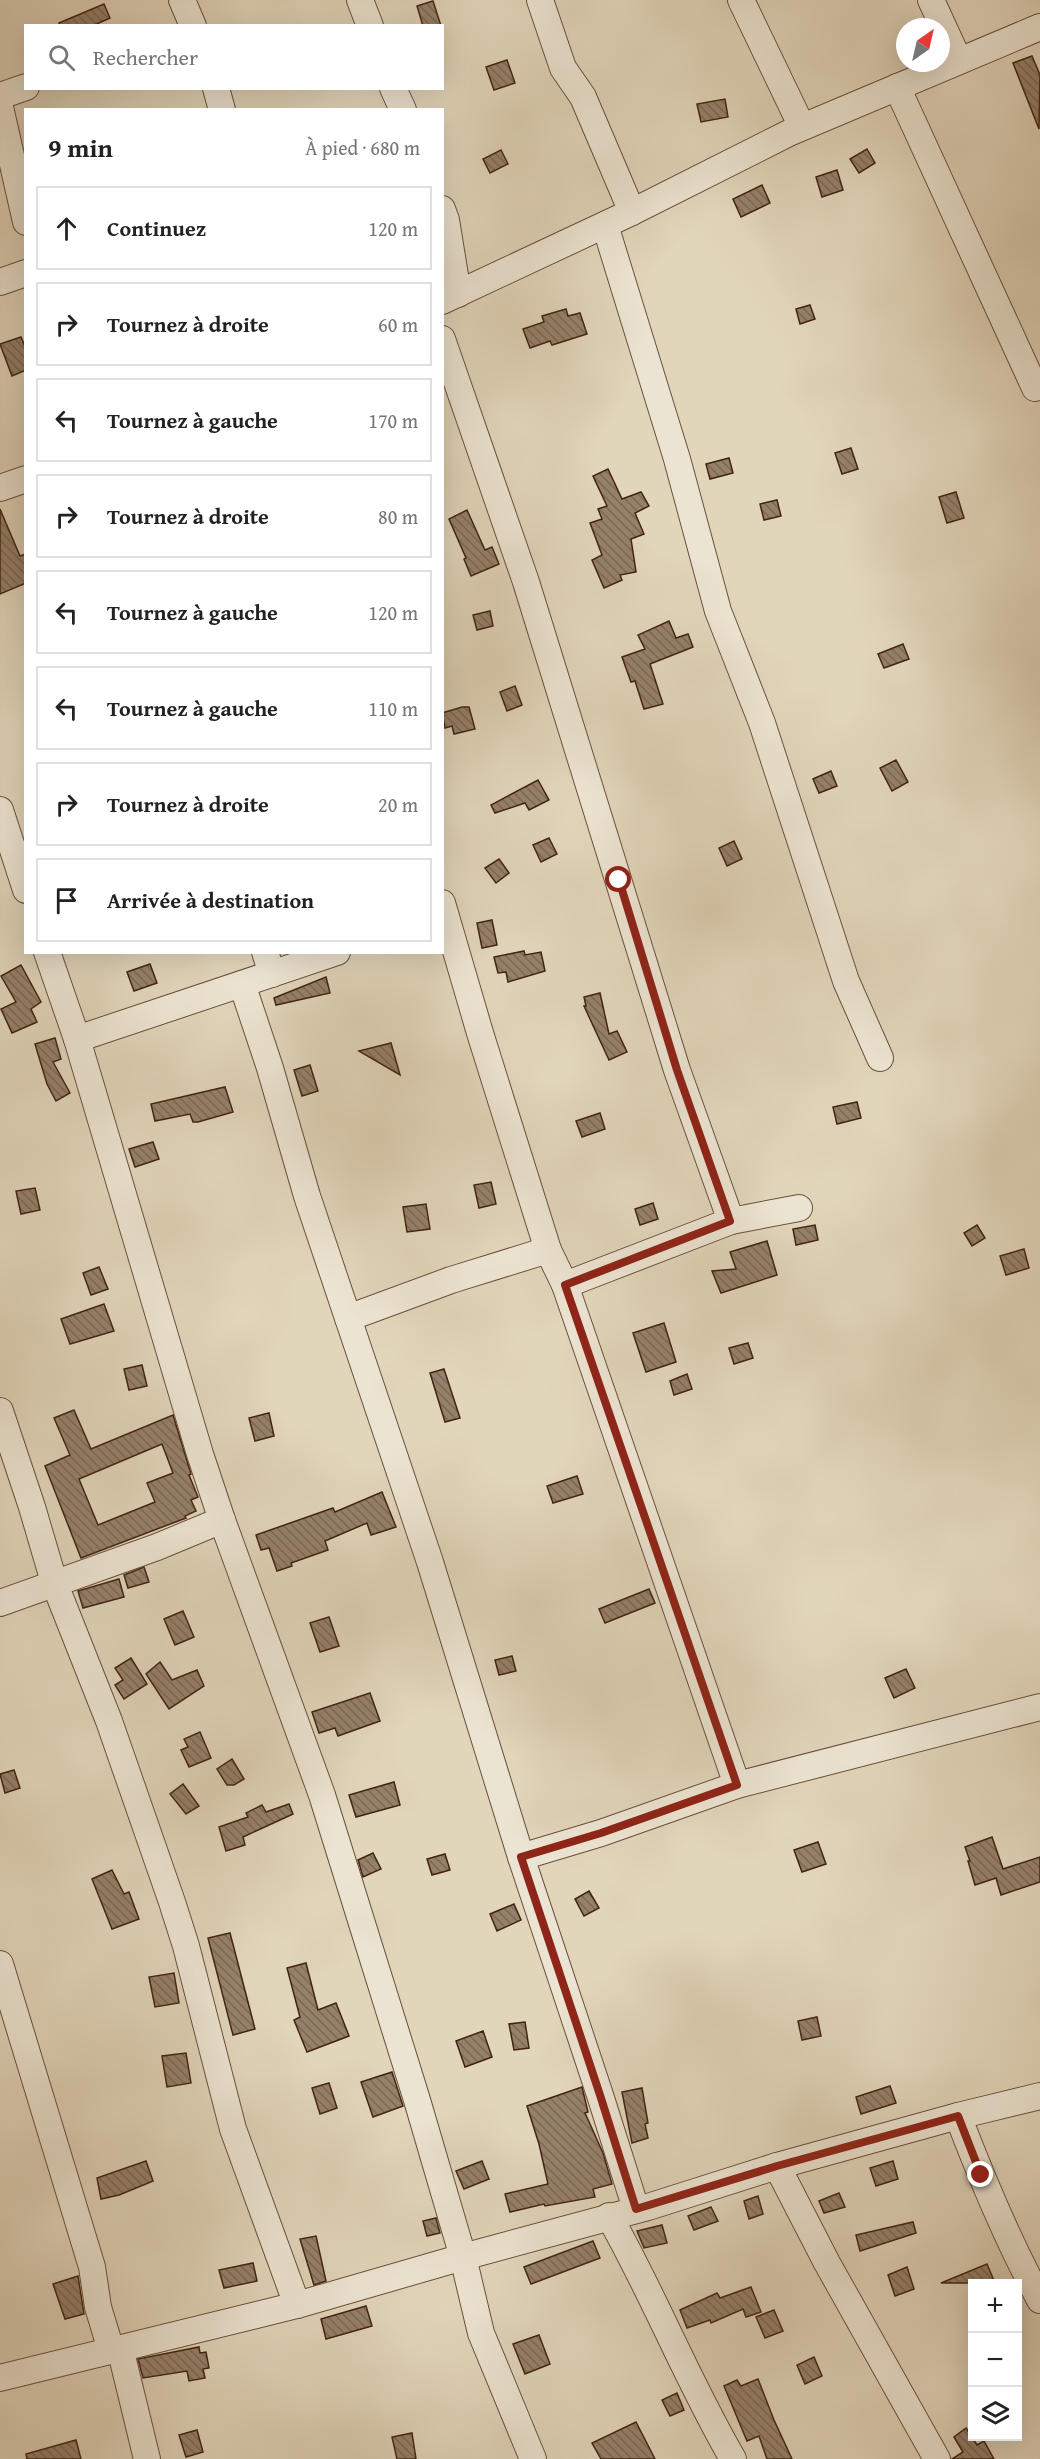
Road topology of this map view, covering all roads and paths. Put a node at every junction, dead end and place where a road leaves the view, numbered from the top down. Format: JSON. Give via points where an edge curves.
{"nodes":[{"id":1,"x":182,"y":0,"type":"edge"},
{"id":2,"x":360,"y":0,"type":"edge"},
{"id":3,"x":540,"y":0,"type":"edge"},
{"id":4,"x":741,"y":0,"type":"edge"},
{"id":5,"x":931,"y":0,"type":"edge"},
{"id":6,"x":193,"y":24,"type":"edge"},
{"id":7,"x":369,"y":24,"type":"edge"},
{"id":8,"x":1040,"y":27,"type":"edge"},
{"id":9,"x":958,"y":61,"type":"junction"},
{"id":10,"x":897,"y":87,"type":"junction"},
{"id":11,"x":24,"y":88,"type":"edge"},
{"id":12,"x":217,"y":90,"type":"edge"},
{"id":13,"x":394,"y":90,"type":"edge"},
{"id":14,"x":0,"y":96,"type":"edge"},
{"id":15,"x":0,"y":107,"type":"edge"},
{"id":16,"x":221,"y":108,"type":"edge"},
{"id":17,"x":402,"y":108,"type":"edge"},
{"id":18,"x":802,"y":127,"type":"junction"},
{"id":19,"x":632,"y":212,"type":"junction"},
{"id":20,"x":24,"y":213,"type":"edge"},
{"id":21,"x":444,"y":214,"type":"edge"},
{"id":22,"x":605,"y":225,"type":"junction"},
{"id":23,"x":450,"y":298,"type":"edge"},
{"id":24,"x":444,"y":345,"type":"edge"},
{"id":25,"x":1035,"y":388,"type":"dead end"},
{"id":26,"x":24,"y":480,"type":"edge"},
{"id":27,"x":0,"y":488,"type":"edge"},
{"id":28,"x":0,"y":810,"type":"edge"},
{"id":29,"x":24,"y":884,"type":"edge"},
{"id":30,"x":444,"y":912,"type":"edge"},
{"id":31,"x":48,"y":954,"type":"edge"},
{"id":32,"x":325,"y":954,"type":"edge"},
{"id":33,"x":269,"y":963,"type":"edge"},
{"id":34,"x":242,"y":984,"type":"junction"},
{"id":35,"x":77,"y":1039,"type":"junction"},
{"id":36,"x":880,"y":1058,"type":"dead end"},
{"id":37,"x":799,"y":1208,"type":"dead end"},
{"id":38,"x":730,"y":1221,"type":"junction"},
{"id":39,"x":549,"y":1250,"type":"junction"},
{"id":40,"x":565,"y":1285,"type":"junction"},
{"id":41,"x":348,"y":1318,"type":"junction"},
{"id":42,"x":0,"y":1411,"type":"edge"},
{"id":43,"x":222,"y":1520,"type":"junction"},
{"id":44,"x":54,"y":1582,"type":"junction"},
{"id":45,"x":0,"y":1603,"type":"edge"},
{"id":46,"x":1040,"y":1707,"type":"edge"},
{"id":47,"x":737,"y":1785,"type":"junction"},
{"id":48,"x":521,"y":1857,"type":"junction"},
{"id":49,"x":0,"y":1964,"type":"edge"},
{"id":50,"x":1040,"y":2096,"type":"edge"},
{"id":51,"x":958,"y":2116,"type":"junction"},
{"id":52,"x":777,"y":2166,"type":"junction"},
{"id":53,"x":636,"y":2209,"type":"junction"},
{"id":54,"x":609,"y":2216,"type":"junction"},
{"id":55,"x":463,"y":2256,"type":"junction"},
{"id":56,"x":1040,"y":2300,"type":"edge"},
{"id":57,"x":297,"y":2305,"type":"junction"},
{"id":58,"x":116,"y":2349,"type":"junction"},
{"id":59,"x":0,"y":2378,"type":"edge"},
{"id":60,"x":147,"y":2459,"type":"edge"},
{"id":61,"x":533,"y":2459,"type":"edge"},
{"id":62,"x":733,"y":2459,"type":"edge"},
{"id":63,"x":937,"y":2459,"type":"edge"}],
"edges":[{"from":1,"to":6,"type":"street"},
{"from":2,"to":7,"type":"street"},
{"from":3,"to":19,"type":"street","via":[[563,68],[583,98]]},
{"from":4,"to":18,"type":"street"},
{"from":5,"to":9,"type":"street"},
{"from":8,"to":9,"type":"street"},
{"from":9,"to":10,"type":"street"},
{"from":10,"to":18,"type":"street"},
{"from":10,"to":25,"type":"street"},
{"from":11,"to":14,"type":"street"},
{"from":12,"to":16,"type":"street"},
{"from":13,"to":17,"type":"street"},
{"from":15,"to":20,"type":"street"},
{"from":18,"to":19,"type":"street"},
{"from":19,"to":22,"type":"street"},
{"from":21,"to":23,"type":"street"},
{"from":22,"to":23,"type":"street"},
{"from":22,"to":36,"type":"street","via":[[677,459],[718,610],[762,723],[846,981]]},
{"from":24,"to":38,"type":"street","via":[[526,582],[677,1070]]},
{"from":26,"to":27,"type":"street"},
{"from":28,"to":29,"type":"street"},
{"from":30,"to":39,"type":"street"},
{"from":31,"to":35,"type":"street"},
{"from":32,"to":33,"type":"street"},
{"from":33,"to":34,"type":"street"},
{"from":34,"to":35,"type":"street"},
{"from":34,"to":41,"type":"street"},
{"from":35,"to":43,"type":"street"},
{"from":37,"to":38,"type":"street"},
{"from":38,"to":40,"type":"street"},
{"from":39,"to":40,"type":"street"},
{"from":39,"to":41,"type":"street"},
{"from":40,"to":47,"type":"street"},
{"from":41,"to":48,"type":"street","via":[[430,1562]]},
{"from":42,"to":44,"type":"street"},
{"from":43,"to":44,"type":"street"},
{"from":43,"to":55,"type":"street","via":[[322,1795]]},
{"from":44,"to":45,"type":"street"},
{"from":44,"to":57,"type":"street","via":[[109,1721],[172,1902],[233,2128]]},
{"from":46,"to":47,"type":"street"},
{"from":47,"to":48,"type":"street"},
{"from":48,"to":53,"type":"street"},
{"from":49,"to":58,"type":"street","via":[[92,2267],[98,2307]]},
{"from":50,"to":51,"type":"street"},
{"from":51,"to":52,"type":"street"},
{"from":51,"to":56,"type":"street","via":[[981,2175]]},
{"from":52,"to":53,"type":"street"},
{"from":52,"to":63,"type":"street"},
{"from":53,"to":54,"type":"street"},
{"from":54,"to":55,"type":"street"},
{"from":54,"to":62,"type":"street"},
{"from":55,"to":57,"type":"street"},
{"from":55,"to":61,"type":"street","via":[[481,2333]]},
{"from":57,"to":58,"type":"street"},
{"from":58,"to":59,"type":"street"},
{"from":58,"to":60,"type":"street"}]}
